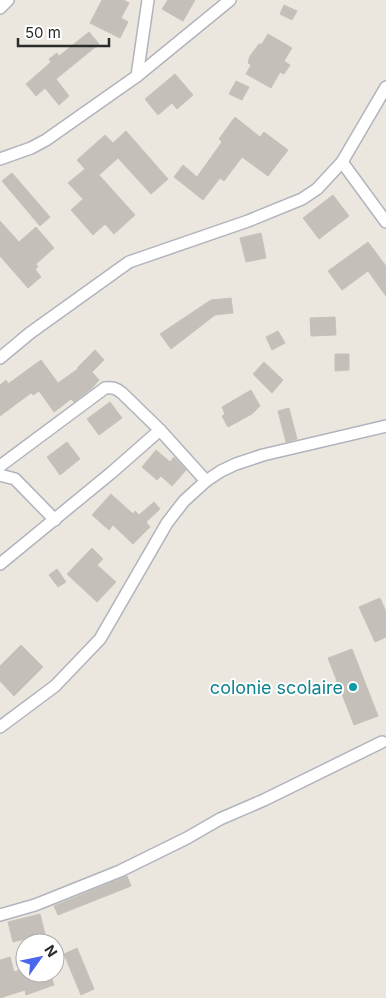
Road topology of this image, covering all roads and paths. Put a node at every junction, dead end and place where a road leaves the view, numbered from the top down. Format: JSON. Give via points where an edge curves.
{"nodes":[{"id":1,"x":8,"y":0,"type":"edge"},
{"id":2,"x":148,"y":0,"type":"edge"},
{"id":3,"x":230,"y":0,"type":"edge"},
{"id":4,"x":0,"y":8,"type":"edge"},
{"id":5,"x":137,"y":76,"type":"junction"},
{"id":6,"x":386,"y":87,"type":"edge"},
{"id":7,"x":0,"y":159,"type":"edge"},
{"id":8,"x":342,"y":162,"type":"junction"},
{"id":9,"x":386,"y":222,"type":"edge"},
{"id":10,"x":0,"y":358,"type":"edge"},
{"id":11,"x":386,"y":426,"type":"edge"},
{"id":12,"x":160,"y":430,"type":"junction"},
{"id":13,"x":0,"y":466,"type":"edge"},
{"id":14,"x":0,"y":475,"type":"edge"},
{"id":15,"x":206,"y":481,"type":"junction"},
{"id":16,"x":54,"y":520,"type":"junction"},
{"id":17,"x":0,"y":564,"type":"edge"},
{"id":18,"x":0,"y":727,"type":"edge"},
{"id":19,"x":382,"y":742,"type":"dead end"},
{"id":20,"x":0,"y":915,"type":"edge"}],
"edges":[{"from":1,"to":4,"type":"street"},
{"from":2,"to":5,"type":"street"},
{"from":3,"to":5,"type":"street"},
{"from":5,"to":7,"type":"street","via":[[46,140]]},
{"from":6,"to":8,"type":"street"},
{"from":8,"to":9,"type":"street"},
{"from":8,"to":10,"type":"street","via":[[302,199],[129,262]]},
{"from":11,"to":15,"type":"street","via":[[263,455],[236,464]]},
{"from":12,"to":13,"type":"street","via":[[116,388],[105,388]]},
{"from":12,"to":15,"type":"street"},
{"from":12,"to":16,"type":"street"},
{"from":14,"to":16,"type":"street","via":[[15,479]]},
{"from":15,"to":18,"type":"street","via":[[184,501],[167,523],[100,639],[55,686]]},
{"from":16,"to":17,"type":"street"},
{"from":19,"to":20,"type":"street","via":[[120,871],[35,905]]}]}
